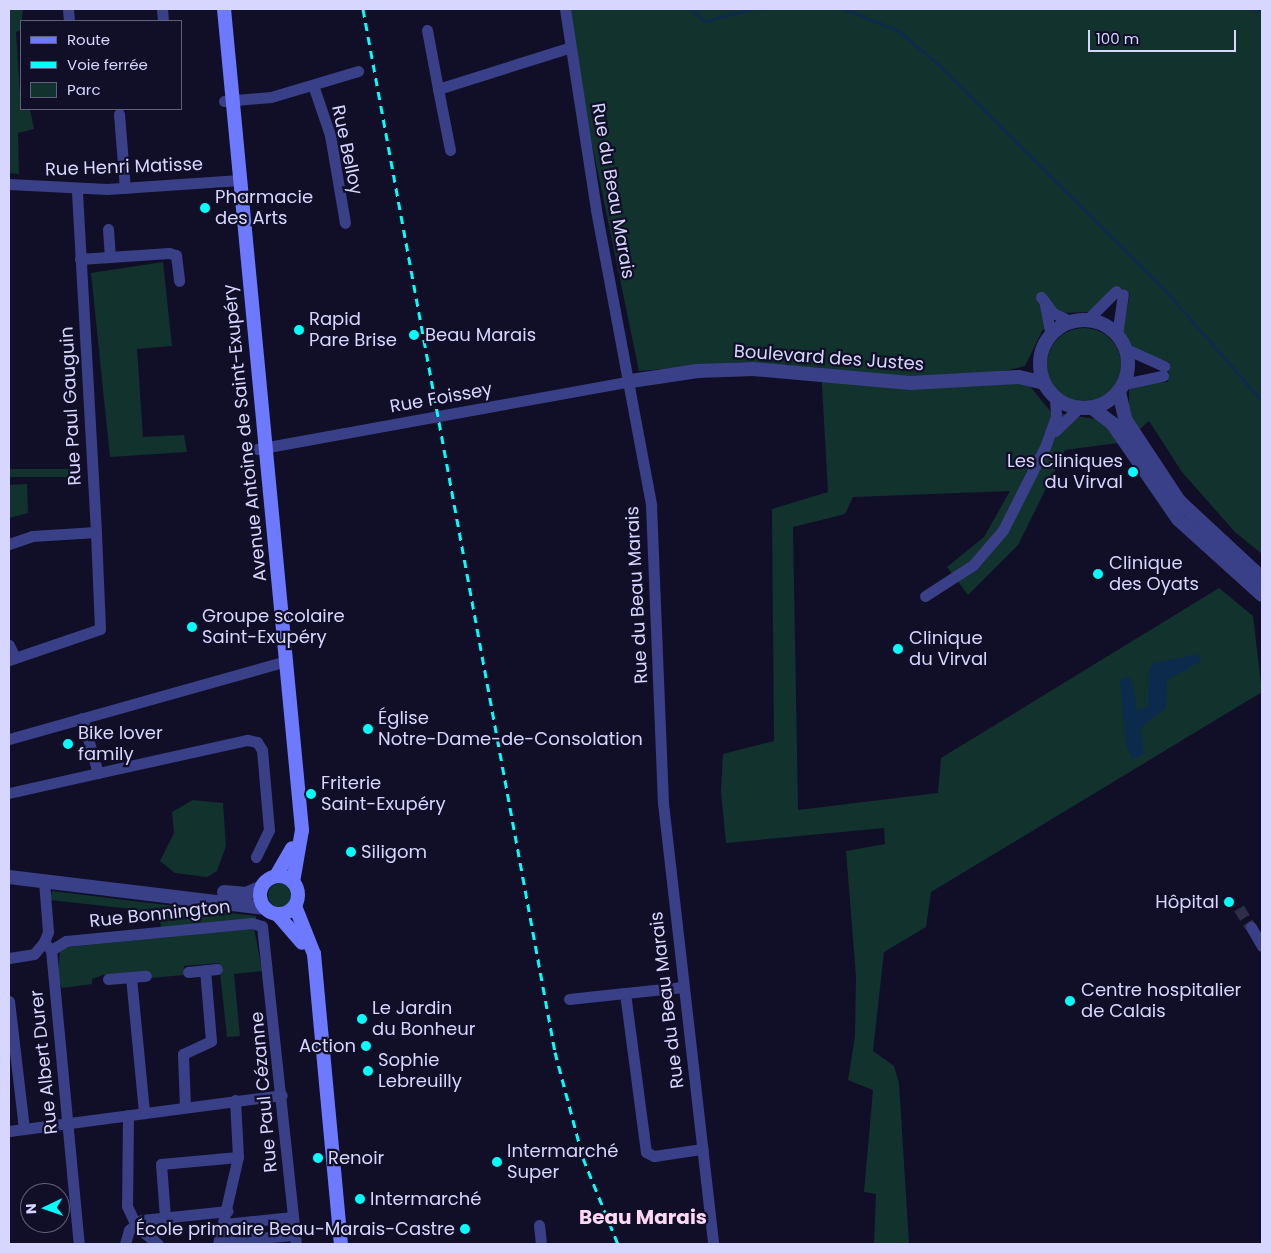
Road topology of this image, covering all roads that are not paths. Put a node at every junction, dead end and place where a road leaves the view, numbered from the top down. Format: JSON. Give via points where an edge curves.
{"nodes":[{"id":1,"x":215,"y":9,"type":"edge"},
{"id":2,"x":224,"y":9,"type":"edge"},
{"id":3,"x":565,"y":9,"type":"edge"},
{"id":4,"x":427,"y":30,"type":"dead end"},
{"id":5,"x":571,"y":47,"type":"junction"},
{"id":6,"x":358,"y":71,"type":"dead end"},
{"id":7,"x":313,"y":85,"type":"junction"},
{"id":8,"x":438,"y":89,"type":"junction"},
{"id":9,"x":228,"y":100,"type":"junction"},
{"id":10,"x":119,"y":114,"type":"dead end"},
{"id":11,"x":450,"y":150,"type":"dead end"},
{"id":12,"x":236,"y":180,"type":"junction"},
{"id":13,"x":9,"y":184,"type":"edge"},
{"id":14,"x":125,"y":188,"type":"junction"},
{"id":15,"x":77,"y":189,"type":"junction"},
{"id":16,"x":344,"y":223,"type":"dead end"},
{"id":17,"x":108,"y":229,"type":"dead end"},
{"id":18,"x":110,"y":257,"type":"junction"},
{"id":19,"x":80,"y":259,"type":"junction"},
{"id":20,"x":179,"y":281,"type":"dead end"},
{"id":21,"x":1087,"y":320,"type":"junction"},
{"id":22,"x":1072,"y":322,"type":"junction"},
{"id":23,"x":1051,"y":335,"type":"junction"},
{"id":24,"x":1117,"y":335,"type":"junction"},
{"id":25,"x":1126,"y":349,"type":"junction"},
{"id":26,"x":1042,"y":351,"type":"junction"},
{"id":27,"x":996,"y":378,"type":"junction"},
{"id":28,"x":631,"y":381,"type":"junction"},
{"id":29,"x":1044,"y":383,"type":"junction"},
{"id":30,"x":1121,"y":388,"type":"junction"},
{"id":31,"x":1055,"y":398,"type":"junction"},
{"id":32,"x":1085,"y":408,"type":"junction"},
{"id":33,"x":1045,"y":447,"type":"junction"},
{"id":34,"x":261,"y":448,"type":"junction"},
{"id":35,"x":96,"y":532,"type":"junction"},
{"id":36,"x":9,"y":544,"type":"edge"},
{"id":37,"x":1262,"y":578,"type":"edge"},
{"id":38,"x":1262,"y":595,"type":"edge"},
{"id":39,"x":926,"y":596,"type":"dead end"},
{"id":40,"x":9,"y":645,"type":"edge"},
{"id":41,"x":12,"y":659,"type":"edge"},
{"id":42,"x":282,"y":662,"type":"junction"},
{"id":43,"x":82,"y":718,"type":"junction"},
{"id":44,"x":9,"y":739,"type":"edge"},
{"id":45,"x":98,"y":773,"type":"junction"},
{"id":46,"x":9,"y":793,"type":"edge"},
{"id":47,"x":256,"y":857,"type":"dead end"},
{"id":48,"x":9,"y":868,"type":"edge"},
{"id":49,"x":276,"y":876,"type":"junction"},
{"id":50,"x":9,"y":877,"type":"edge"},
{"id":51,"x":44,"y":881,"type":"junction"},
{"id":52,"x":293,"y":882,"type":"junction"},
{"id":53,"x":262,"y":887,"type":"junction"},
{"id":54,"x":295,"y":906,"type":"junction"},
{"id":55,"x":271,"y":911,"type":"junction"},
{"id":56,"x":1251,"y":927,"type":"tunnel mouth"},
{"id":57,"x":267,"y":937,"type":"joint"},
{"id":58,"x":47,"y":946,"type":"junction"},
{"id":59,"x":1262,"y":946,"type":"edge"},
{"id":60,"x":9,"y":958,"type":"edge"},
{"id":61,"x":217,"y":969,"type":"dead end"},
{"id":62,"x":205,"y":970,"type":"junction"},
{"id":63,"x":188,"y":972,"type":"dead end"},
{"id":64,"x":146,"y":976,"type":"dead end"},
{"id":65,"x":131,"y":977,"type":"junction"},
{"id":66,"x":108,"y":979,"type":"dead end"},
{"id":67,"x":683,"y":987,"type":"junction"},
{"id":68,"x":625,"y":993,"type":"junction"},
{"id":69,"x":569,"y":999,"type":"dead end"},
{"id":70,"x":9,"y":1001,"type":"edge"},
{"id":71,"x":14,"y":1080,"type":"edge"},
{"id":72,"x":282,"y":1095,"type":"junction"},
{"id":73,"x":235,"y":1100,"type":"junction"},
{"id":74,"x":185,"y":1107,"type":"junction"},
{"id":75,"x":144,"y":1113,"type":"junction"},
{"id":76,"x":128,"y":1115,"type":"junction"},
{"id":77,"x":67,"y":1123,"type":"junction"},
{"id":78,"x":24,"y":1129,"type":"junction"},
{"id":79,"x":9,"y":1131,"type":"edge"},
{"id":80,"x":702,"y":1149,"type":"junction"},
{"id":81,"x":238,"y":1157,"type":"junction"},
{"id":82,"x":228,"y":1211,"type":"junction"},
{"id":83,"x":165,"y":1217,"type":"junction"},
{"id":84,"x":293,"y":1217,"type":"junction"},
{"id":85,"x":134,"y":1222,"type":"junction"},
{"id":86,"x":224,"y":1224,"type":"junction"},
{"id":87,"x":539,"y":1225,"type":"dead end"},
{"id":88,"x":295,"y":1240,"type":"edge"},
{"id":89,"x":218,"y":1243,"type":"edge"},
{"id":90,"x":79,"y":1244,"type":"edge"},
{"id":91,"x":126,"y":1244,"type":"edge"},
{"id":92,"x":158,"y":1244,"type":"edge"},
{"id":93,"x":333,"y":1244,"type":"edge"},
{"id":94,"x":341,"y":1244,"type":"edge"},
{"id":95,"x":541,"y":1244,"type":"edge"},
{"id":96,"x":713,"y":1244,"type":"edge"}],
"edges":[{"from":1,"to":9,"type":"main road","name":"Avenue Antoine de Saint-Exupéry"},
{"from":2,"to":9,"type":"main road","name":"Avenue Antoine de Saint-Exupéry"},
{"from":3,"to":5,"type":"street","name":"Rue du Beau Marais"},
{"from":4,"to":8,"type":"street"},
{"from":5,"to":8,"type":"street"},
{"from":5,"to":28,"type":"street","name":"Rue du Beau Marais","via":[[596,210]]},
{"from":6,"to":7,"type":"street"},
{"from":7,"to":9,"type":"street","via":[[271,97]]},
{"from":7,"to":16,"type":"street","name":"Rue Belloy","via":[[330,135]]},
{"from":8,"to":11,"type":"street"},
{"from":9,"to":12,"type":"main road","name":"Avenue Antoine de Saint-Exupéry"},
{"from":10,"to":14,"type":"street"},
{"from":12,"to":14,"type":"street","name":"Rue Henri Matisse"},
{"from":12,"to":34,"type":"main road","name":"Avenue Antoine de Saint-Exupéry"},
{"from":13,"to":15,"type":"street","name":"Rue Henri Matisse"},
{"from":14,"to":15,"type":"street","name":"Rue Henri Matisse"},
{"from":15,"to":19,"type":"street","name":"Rue Paul Gauguin"},
{"from":17,"to":18,"type":"street"},
{"from":18,"to":19,"type":"street"},
{"from":18,"to":20,"type":"street","via":[[176,255]]},
{"from":19,"to":35,"type":"street","name":"Rue Paul Gauguin"},
{"from":21,"to":22,"type":"street"},
{"from":21,"to":24,"type":"street"},
{"from":21,"to":24,"type":"street","via":[[1120,292]]},
{"from":22,"to":23,"type":"street"},
{"from":22,"to":23,"type":"street","via":[[1054,312],[1041,297]]},
{"from":23,"to":26,"type":"street"},
{"from":24,"to":25,"type":"street"},
{"from":25,"to":30,"type":"street","via":[[1128,368]]},
{"from":25,"to":30,"type":"street","via":[[1164,371]]},
{"from":26,"to":27,"type":"street","name":"Boulevard des Justes","via":[[1024,370]]},
{"from":26,"to":29,"type":"street"},
{"from":27,"to":28,"type":"street","name":"Boulevard des Justes","via":[[917,384],[734,368]]},
{"from":27,"to":29,"type":"street","name":"Boulevard des Justes","via":[[1025,377]]},
{"from":28,"to":34,"type":"street","name":"Rue Foissey"},
{"from":28,"to":67,"type":"street","name":"Rue du Beau Marais","via":[[653,519],[663,803]]},
{"from":29,"to":31,"type":"street"},
{"from":30,"to":32,"type":"street"},
{"from":30,"to":37,"type":"street","via":[[1125,419],[1179,501]]},
{"from":31,"to":32,"type":"street"},
{"from":31,"to":33,"type":"street","via":[[1056,416]]},
{"from":32,"to":33,"type":"street","via":[[1061,421]]},
{"from":32,"to":38,"type":"street","via":[[1112,423],[1178,519]]},
{"from":33,"to":39,"type":"street","via":[[992,545],[964,572]]},
{"from":34,"to":42,"type":"main road","name":"Avenue Antoine de Saint-Exupéry"},
{"from":35,"to":36,"type":"street","via":[[32,536]]},
{"from":35,"to":41,"type":"street","name":"Rue Paul Gauguin","via":[[100,628]]},
{"from":40,"to":41,"type":"street"},
{"from":42,"to":43,"type":"street"},
{"from":42,"to":49,"type":"main road","name":"Avenue Antoine de Saint-Exupéry","via":[[294,836],[288,861]]},
{"from":42,"to":52,"type":"main road","name":"Avenue Antoine de Saint-Exupéry","via":[[302,830]]},
{"from":43,"to":44,"type":"street"},
{"from":43,"to":45,"type":"street"},
{"from":45,"to":46,"type":"street"},
{"from":45,"to":47,"type":"street","via":[[254,740],[262,750],[269,830]]},
{"from":48,"to":53,"type":"street","via":[[240,894]]},
{"from":49,"to":52,"type":"main road"},
{"from":49,"to":53,"type":"main road"},
{"from":50,"to":51,"type":"street"},
{"from":51,"to":55,"type":"street"},
{"from":51,"to":58,"type":"street","name":"Rue Albert Durer"},
{"from":52,"to":54,"type":"main road","via":[[298,893]]},
{"from":53,"to":55,"type":"main road"},
{"from":54,"to":55,"type":"main road"},
{"from":54,"to":94,"type":"main road","via":[[314,954]]},
{"from":55,"to":93,"type":"main road","via":[[295,931],[306,958]]},
{"from":56,"to":59,"type":"street"},
{"from":57,"to":58,"type":"street","name":"Rue Bonnington","via":[[262,926],[252,923],[66,941]]},
{"from":57,"to":72,"type":"street","name":"Rue Paul Cézanne"},
{"from":58,"to":60,"type":"street","name":"Rue Bonnington","via":[[34,954]]},
{"from":58,"to":77,"type":"street","name":"Rue Albert Durer"},
{"from":61,"to":62,"type":"street"},
{"from":62,"to":63,"type":"street"},
{"from":62,"to":74,"type":"street","via":[[211,1041],[183,1054]]},
{"from":64,"to":65,"type":"street"},
{"from":65,"to":66,"type":"street"},
{"from":65,"to":75,"type":"street"},
{"from":67,"to":68,"type":"street"},
{"from":67,"to":80,"type":"street","name":"Rue du Beau Marais"},
{"from":68,"to":69,"type":"street"},
{"from":68,"to":80,"type":"street","via":[[646,1152],[654,1156]]},
{"from":70,"to":71,"type":"street"},
{"from":71,"to":78,"type":"street"},
{"from":72,"to":73,"type":"street"},
{"from":72,"to":84,"type":"street","name":"Rue Paul Cézanne"},
{"from":73,"to":74,"type":"street"},
{"from":73,"to":81,"type":"street"},
{"from":74,"to":75,"type":"street"},
{"from":75,"to":76,"type":"street"},
{"from":76,"to":77,"type":"street"},
{"from":76,"to":85,"type":"street","via":[[124,1185]]},
{"from":77,"to":78,"type":"street"},
{"from":77,"to":90,"type":"street","name":"Rue Albert Durer"},
{"from":78,"to":79,"type":"street"},
{"from":80,"to":96,"type":"street","name":"Rue du Beau Marais"},
{"from":81,"to":82,"type":"street"},
{"from":81,"to":83,"type":"street","via":[[161,1164]]},
{"from":82,"to":83,"type":"street"},
{"from":82,"to":86,"type":"street"},
{"from":83,"to":85,"type":"street"},
{"from":84,"to":86,"type":"street"},
{"from":84,"to":88,"type":"street","name":"Rue Paul Cézanne"},
{"from":85,"to":91,"type":"street"},
{"from":85,"to":92,"type":"street"},
{"from":86,"to":89,"type":"street"},
{"from":87,"to":95,"type":"street"},
{"from":88,"to":89,"type":"street"}]}
